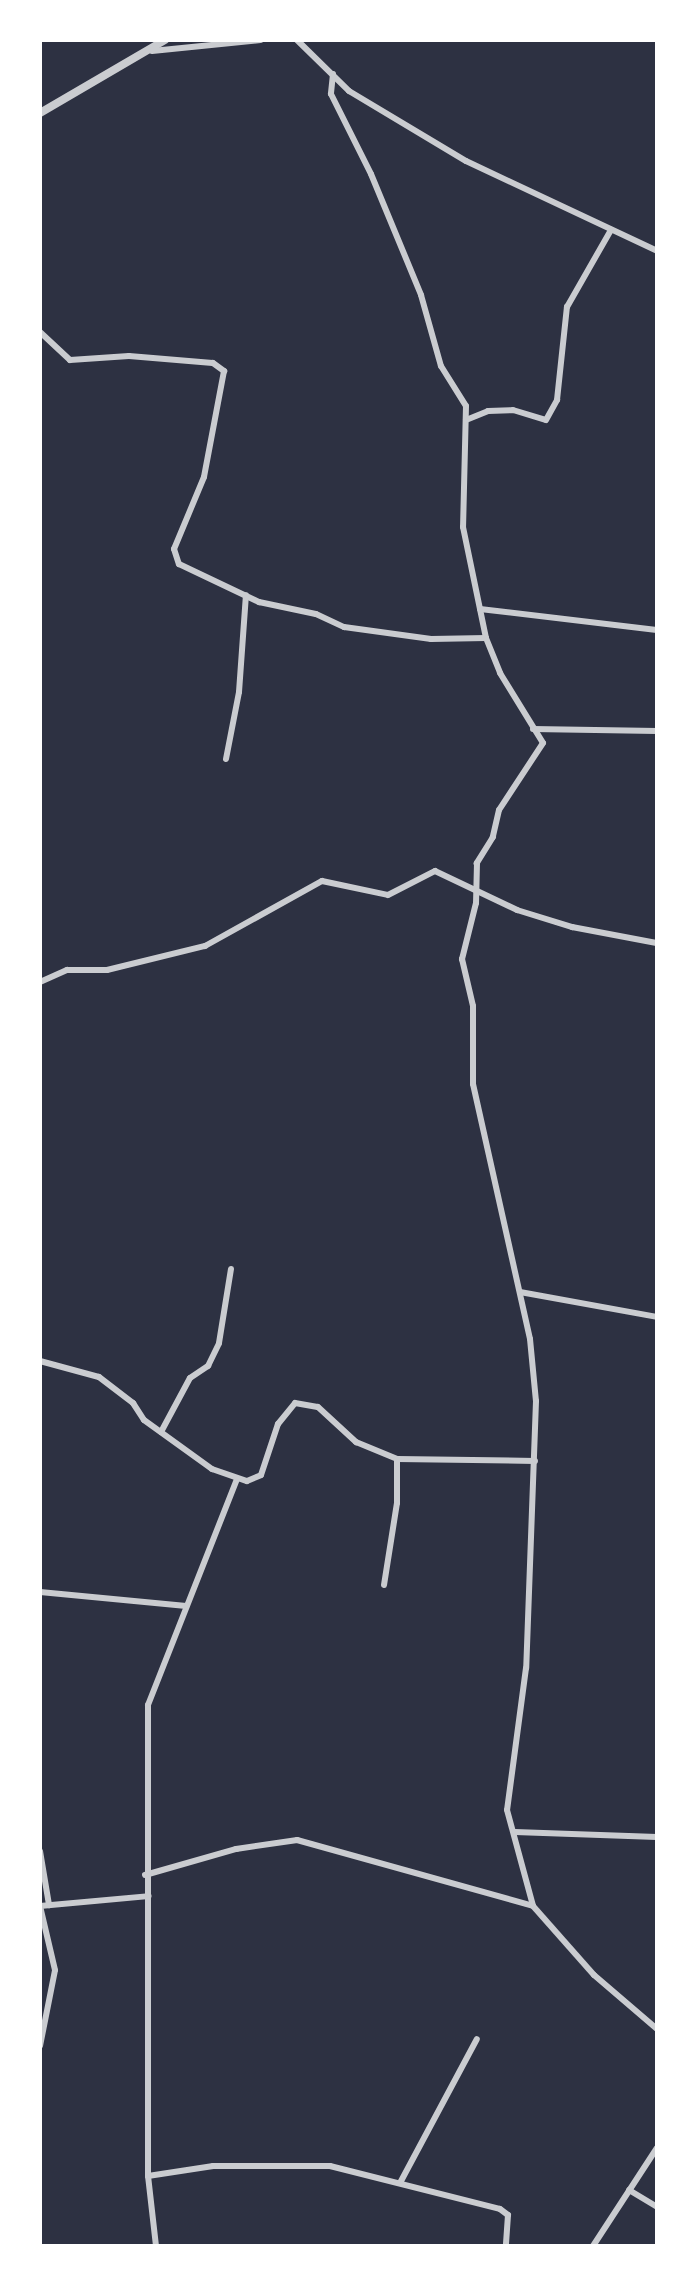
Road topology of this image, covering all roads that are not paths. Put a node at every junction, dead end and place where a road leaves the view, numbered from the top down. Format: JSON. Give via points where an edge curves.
{"nodes":[{"id":1,"x":165,"y":40,"type":"edge"},
{"id":2,"x":260,"y":40,"type":"edge"},
{"id":3,"x":290,"y":40,"type":"edge"},
{"id":4,"x":297,"y":40,"type":"edge"},
{"id":5,"x":152,"y":51,"type":"junction"},
{"id":6,"x":308,"y":52,"type":"junction"},
{"id":7,"x":333,"y":74,"type":"junction"},
{"id":8,"x":40,"y":113,"type":"edge"},
{"id":9,"x":611,"y":230,"type":"junction"},
{"id":10,"x":657,"y":251,"type":"edge"},
{"id":11,"x":40,"y":332,"type":"edge"},
{"id":12,"x":466,"y":420,"type":"junction"},
{"id":13,"x":246,"y":595,"type":"junction"},
{"id":14,"x":480,"y":609,"type":"junction"},
{"id":15,"x":657,"y":630,"type":"edge"},
{"id":16,"x":486,"y":638,"type":"junction"},
{"id":17,"x":533,"y":729,"type":"junction"},
{"id":18,"x":657,"y":731,"type":"edge"},
{"id":19,"x":226,"y":759,"type":"dead end"},
{"id":20,"x":476,"y":888,"type":"junction"},
{"id":21,"x":657,"y":943,"type":"edge"},
{"id":22,"x":40,"y":982,"type":"edge"},
{"id":23,"x":231,"y":1269,"type":"dead end"},
{"id":24,"x":520,"y":1292,"type":"junction"},
{"id":25,"x":657,"y":1317,"type":"edge"},
{"id":26,"x":40,"y":1361,"type":"edge"},
{"id":27,"x":161,"y":1432,"type":"junction"},
{"id":28,"x":397,"y":1459,"type":"junction"},
{"id":29,"x":535,"y":1461,"type":"junction"},
{"id":30,"x":237,"y":1479,"type":"junction"},
{"id":31,"x":384,"y":1585,"type":"dead end"},
{"id":32,"x":40,"y":1592,"type":"edge"},
{"id":33,"x":186,"y":1606,"type":"junction"},
{"id":34,"x":515,"y":1832,"type":"junction"},
{"id":35,"x":657,"y":1837,"type":"edge"},
{"id":36,"x":40,"y":1851,"type":"edge"},
{"id":37,"x":145,"y":1875,"type":"junction"},
{"id":38,"x":149,"y":1896,"type":"junction"},
{"id":39,"x":49,"y":1905,"type":"junction"},
{"id":40,"x":40,"y":1906,"type":"edge"},
{"id":41,"x":533,"y":1906,"type":"junction"},
{"id":42,"x":657,"y":2029,"type":"edge"},
{"id":43,"x":477,"y":2039,"type":"dead end"},
{"id":44,"x":40,"y":2046,"type":"edge"},
{"id":45,"x":657,"y":2148,"type":"edge"},
{"id":46,"x":148,"y":2176,"type":"junction"},
{"id":47,"x":400,"y":2183,"type":"junction"},
{"id":48,"x":629,"y":2190,"type":"junction"},
{"id":49,"x":657,"y":2207,"type":"edge"},
{"id":50,"x":156,"y":2246,"type":"edge"},
{"id":51,"x":506,"y":2246,"type":"edge"},
{"id":52,"x":593,"y":2246,"type":"edge"}],
"edges":[{"from":1,"to":5,"type":"street"},
{"from":2,"to":5,"type":"street"},
{"from":3,"to":6,"type":"street"},
{"from":4,"to":6,"type":"street"},
{"from":5,"to":8,"type":"street"},
{"from":6,"to":7,"type":"street"},
{"from":7,"to":9,"type":"street","via":[[349,91],[466,161]]},
{"from":7,"to":12,"type":"street","via":[[331,94],[371,174],[421,295],[441,366],[466,406]]},
{"from":9,"to":10,"type":"street"},
{"from":9,"to":12,"type":"street","via":[[567,307],[557,400],[546,420],[513,410],[488,411]]},
{"from":11,"to":13,"type":"street","via":[[70,360],[129,356],[213,363],[224,371],[204,477],[174,549],[179,564]]},
{"from":12,"to":14,"type":"street","via":[[463,527]]},
{"from":13,"to":16,"type":"street","via":[[344,627],[431,639]]},
{"from":13,"to":19,"type":"street","via":[[239,692]]},
{"from":14,"to":15,"type":"street"},
{"from":14,"to":16,"type":"street"},
{"from":16,"to":17,"type":"street"},
{"from":17,"to":18,"type":"street"},
{"from":17,"to":20,"type":"street","via":[[543,743],[499,810],[493,837],[477,863]]},
{"from":20,"to":21,"type":"street","via":[[517,910],[572,927]]},
{"from":20,"to":22,"type":"street","via":[[435,871],[388,895],[322,881],[205,946],[107,970],[67,970]]},
{"from":20,"to":24,"type":"street","via":[[462,959],[473,1006],[473,1084]]},
{"from":23,"to":27,"type":"street","via":[[219,1343],[208,1366],[190,1378]]},
{"from":24,"to":25,"type":"street"},
{"from":24,"to":29,"type":"street","via":[[536,1401]]},
{"from":26,"to":27,"type":"street","via":[[99,1377]]},
{"from":27,"to":30,"type":"street","via":[[212,1469]]},
{"from":28,"to":29,"type":"street"},
{"from":28,"to":30,"type":"street","via":[[356,1442],[318,1407],[295,1403],[278,1424],[261,1475]]},
{"from":28,"to":31,"type":"street","via":[[397,1503]]},
{"from":29,"to":34,"type":"street","via":[[526,1668],[507,1810]]},
{"from":30,"to":33,"type":"street"},
{"from":32,"to":33,"type":"street"},
{"from":33,"to":37,"type":"street","via":[[148,1705]]},
{"from":34,"to":35,"type":"street"},
{"from":34,"to":41,"type":"street"},
{"from":36,"to":39,"type":"street"},
{"from":37,"to":38,"type":"street"},
{"from":37,"to":41,"type":"street","via":[[236,1849],[297,1840]]},
{"from":38,"to":39,"type":"street"},
{"from":38,"to":46,"type":"street"},
{"from":39,"to":40,"type":"street"},
{"from":40,"to":44,"type":"street","via":[[55,1970]]},
{"from":41,"to":42,"type":"street","via":[[594,1975]]},
{"from":43,"to":47,"type":"street"},
{"from":45,"to":48,"type":"street"},
{"from":46,"to":47,"type":"street","via":[[213,2166],[313,2165]]},
{"from":46,"to":50,"type":"street"},
{"from":47,"to":51,"type":"street","via":[[505,2211]]},
{"from":48,"to":49,"type":"street"},
{"from":48,"to":52,"type":"street"}]}
